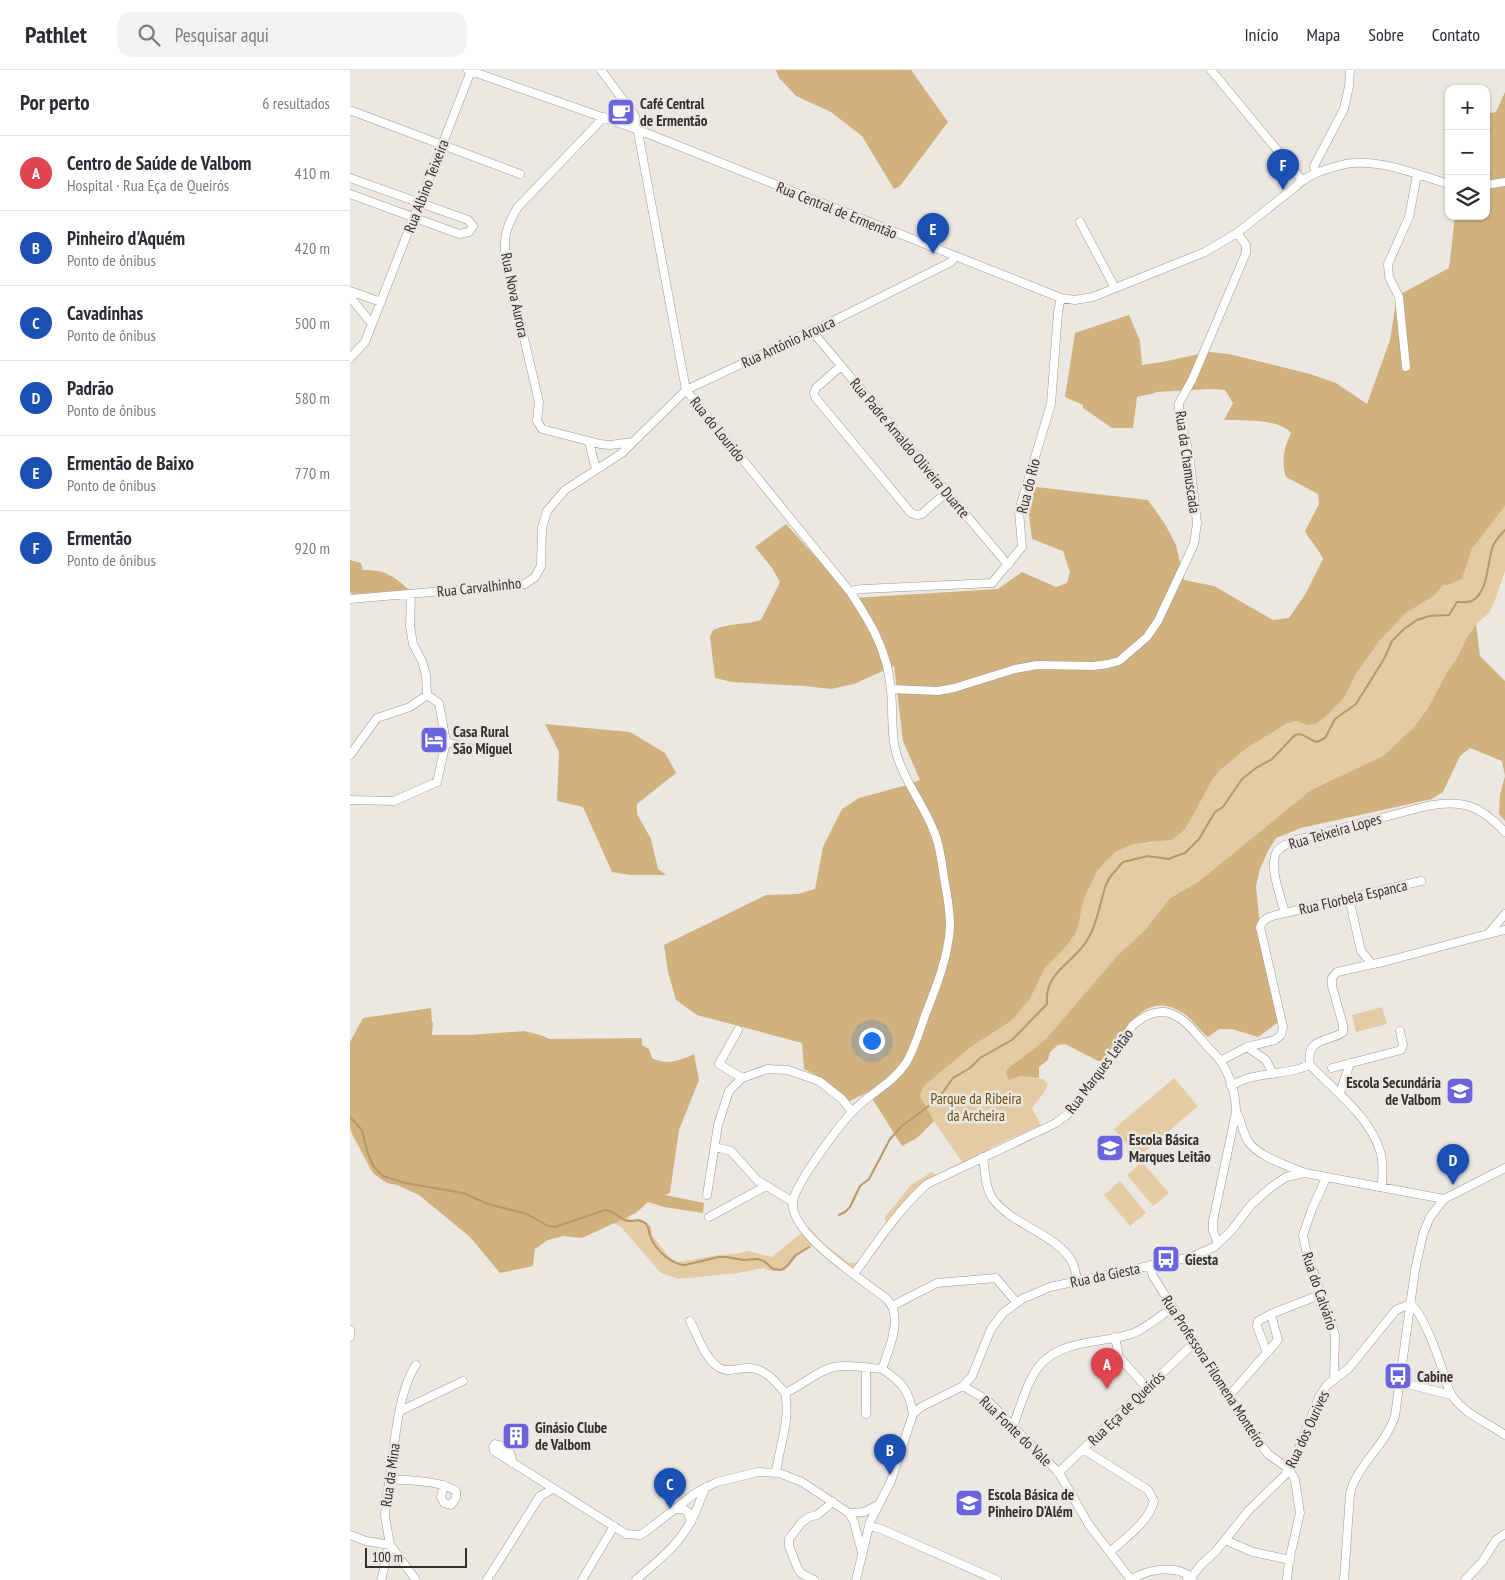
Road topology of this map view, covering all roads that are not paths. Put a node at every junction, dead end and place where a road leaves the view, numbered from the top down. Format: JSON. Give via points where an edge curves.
{"nodes":[{"id":1,"x":470,"y":70,"type":"edge"},
{"id":2,"x":601,"y":70,"type":"edge"},
{"id":3,"x":1211,"y":70,"type":"edge"},
{"id":4,"x":1350,"y":70,"type":"edge"},
{"id":5,"x":352,"y":111,"type":"dead end"},
{"id":6,"x":604,"y":117,"type":"junction"},
{"id":7,"x":636,"y":129,"type":"junction"},
{"id":8,"x":442,"y":144,"type":"junction"},
{"id":9,"x":1315,"y":172,"type":"junction"},
{"id":10,"x":520,"y":174,"type":"dead end"},
{"id":11,"x":1417,"y":175,"type":"junction"},
{"id":12,"x":350,"y":178,"type":"edge"},
{"id":13,"x":1302,"y":180,"type":"junction"},
{"id":14,"x":1505,"y":182,"type":"edge"},
{"id":15,"x":1445,"y":183,"type":"edge"},
{"id":16,"x":1490,"y":184,"type":"edge"},
{"id":17,"x":350,"y":194,"type":"edge"},
{"id":18,"x":420,"y":202,"type":"junction"},
{"id":19,"x":414,"y":216,"type":"junction"},
{"id":20,"x":1080,"y":222,"type":"dead end"},
{"id":21,"x":1237,"y":233,"type":"junction"},
{"id":22,"x":955,"y":257,"type":"junction"},
{"id":23,"x":1116,"y":288,"type":"junction"},
{"id":24,"x":350,"y":291,"type":"edge"},
{"id":25,"x":350,"y":297,"type":"edge"},
{"id":26,"x":1061,"y":298,"type":"junction"},
{"id":27,"x":381,"y":302,"type":"junction"},
{"id":28,"x":372,"y":324,"type":"junction"},
{"id":29,"x":812,"y":331,"type":"junction"},
{"id":30,"x":350,"y":358,"type":"edge"},
{"id":31,"x":841,"y":366,"type":"junction"},
{"id":32,"x":1406,"y":367,"type":"dead end"},
{"id":33,"x":686,"y":390,"type":"junction"},
{"id":34,"x":589,"y":442,"type":"junction"},
{"id":35,"x":633,"y":442,"type":"junction"},
{"id":36,"x":596,"y":469,"type":"junction"},
{"id":37,"x":948,"y":492,"type":"junction"},
{"id":38,"x":1008,"y":565,"type":"junction"},
{"id":39,"x":411,"y":594,"type":"junction"},
{"id":40,"x":851,"y":594,"type":"junction"},
{"id":41,"x":350,"y":599,"type":"edge"},
{"id":42,"x":891,"y":689,"type":"junction"},
{"id":43,"x":427,"y":695,"type":"junction"},
{"id":44,"x":446,"y":742,"type":"junction"},
{"id":45,"x":485,"y":752,"type":"dead end"},
{"id":46,"x":350,"y":755,"type":"edge"},
{"id":47,"x":350,"y":800,"type":"edge"},
{"id":48,"x":1505,"y":832,"type":"edge"},
{"id":49,"x":1421,"y":881,"type":"dead end"},
{"id":50,"x":1350,"y":898,"type":"junction"},
{"id":51,"x":1285,"y":913,"type":"junction"},
{"id":52,"x":1505,"y":914,"type":"edge"},
{"id":53,"x":1505,"y":930,"type":"edge"},
{"id":54,"x":1488,"y":934,"type":"junction"},
{"id":55,"x":1372,"y":964,"type":"junction"},
{"id":56,"x":738,"y":1030,"type":"dead end"},
{"id":57,"x":1400,"y":1031,"type":"dead end"},
{"id":58,"x":1247,"y":1048,"type":"junction"},
{"id":59,"x":1220,"y":1061,"type":"junction"},
{"id":60,"x":1350,"y":1063,"type":"junction"},
{"id":61,"x":1310,"y":1065,"type":"junction"},
{"id":62,"x":1332,"y":1068,"type":"dead end"},
{"id":63,"x":1273,"y":1074,"type":"junction"},
{"id":64,"x":742,"y":1078,"type":"junction"},
{"id":65,"x":1231,"y":1086,"type":"junction"},
{"id":66,"x":1340,"y":1093,"type":"junction"},
{"id":67,"x":852,"y":1112,"type":"junction"},
{"id":68,"x":1236,"y":1112,"type":"junction"},
{"id":69,"x":716,"y":1147,"type":"junction"},
{"id":70,"x":983,"y":1157,"type":"junction"},
{"id":71,"x":1505,"y":1168,"type":"edge"},
{"id":72,"x":1305,"y":1174,"type":"junction"},
{"id":73,"x":1326,"y":1178,"type":"junction"},
{"id":74,"x":766,"y":1186,"type":"junction"},
{"id":75,"x":1382,"y":1186,"type":"junction"},
{"id":76,"x":707,"y":1194,"type":"dead end"},
{"id":77,"x":1444,"y":1198,"type":"junction"},
{"id":78,"x":792,"y":1202,"type":"junction"},
{"id":79,"x":709,"y":1217,"type":"dead end"},
{"id":80,"x":1218,"y":1243,"type":"junction"},
{"id":81,"x":1150,"y":1265,"type":"junction"},
{"id":82,"x":854,"y":1274,"type":"junction"},
{"id":83,"x":1077,"y":1280,"type":"junction"},
{"id":84,"x":1322,"y":1294,"type":"junction"},
{"id":85,"x":1017,"y":1303,"type":"junction"},
{"id":86,"x":1410,"y":1304,"type":"junction"},
{"id":87,"x":892,"y":1306,"type":"junction"},
{"id":88,"x":1172,"y":1308,"type":"junction"},
{"id":89,"x":1271,"y":1314,"type":"junction"},
{"id":90,"x":690,"y":1321,"type":"dead end"},
{"id":91,"x":350,"y":1330,"type":"edge"},
{"id":92,"x":1115,"y":1337,"type":"junction"},
{"id":93,"x":350,"y":1338,"type":"edge"},
{"id":94,"x":1194,"y":1343,"type":"junction"},
{"id":95,"x":1267,"y":1353,"type":"junction"},
{"id":96,"x":416,"y":1365,"type":"dead end"},
{"id":97,"x":866,"y":1368,"type":"junction"},
{"id":98,"x":882,"y":1369,"type":"junction"},
{"id":99,"x":1334,"y":1380,"type":"junction"},
{"id":100,"x":463,"y":1381,"type":"dead end"},
{"id":101,"x":1400,"y":1382,"type":"junction"},
{"id":102,"x":963,"y":1386,"type":"junction"},
{"id":103,"x":1147,"y":1388,"type":"junction"},
{"id":104,"x":785,"y":1393,"type":"junction"},
{"id":105,"x":1451,"y":1395,"type":"junction"},
{"id":106,"x":1228,"y":1397,"type":"junction"},
{"id":107,"x":400,"y":1411,"type":"junction"},
{"id":108,"x":866,"y":1414,"type":"dead end"},
{"id":109,"x":913,"y":1414,"type":"junction"},
{"id":110,"x":1013,"y":1426,"type":"junction"},
{"id":111,"x":1505,"y":1435,"type":"edge"},
{"id":112,"x":1083,"y":1449,"type":"junction"},
{"id":113,"x":512,"y":1463,"type":"dead end"},
{"id":114,"x":1289,"y":1469,"type":"junction"},
{"id":115,"x":776,"y":1473,"type":"junction"},
{"id":116,"x":1058,"y":1473,"type":"junction"},
{"id":117,"x":390,"y":1479,"type":"junction"},
{"id":118,"x":540,"y":1481,"type":"junction"},
{"id":119,"x":444,"y":1485,"type":"dead end"},
{"id":120,"x":706,"y":1487,"type":"junction"},
{"id":121,"x":553,"y":1489,"type":"junction"},
{"id":122,"x":540,"y":1496,"type":"junction"},
{"id":123,"x":833,"y":1502,"type":"junction"},
{"id":124,"x":878,"y":1505,"type":"junction"},
{"id":125,"x":675,"y":1509,"type":"junction"},
{"id":126,"x":849,"y":1513,"type":"junction"},
{"id":127,"x":691,"y":1522,"type":"junction"},
{"id":128,"x":614,"y":1526,"type":"junction"},
{"id":129,"x":869,"y":1526,"type":"junction"},
{"id":130,"x":1505,"y":1534,"type":"edge"},
{"id":131,"x":350,"y":1535,"type":"edge"},
{"id":132,"x":1225,"y":1540,"type":"junction"},
{"id":133,"x":390,"y":1545,"type":"junction"},
{"id":134,"x":1110,"y":1552,"type":"junction"},
{"id":135,"x":863,"y":1555,"type":"junction"},
{"id":136,"x":1290,"y":1560,"type":"junction"},
{"id":137,"x":1190,"y":1579,"type":"edge"},
{"id":138,"x":381,"y":1580,"type":"edge"},
{"id":139,"x":416,"y":1580,"type":"edge"},
{"id":140,"x":487,"y":1580,"type":"edge"},
{"id":141,"x":582,"y":1580,"type":"edge"},
{"id":142,"x":636,"y":1580,"type":"edge"},
{"id":143,"x":814,"y":1580,"type":"edge"},
{"id":144,"x":856,"y":1580,"type":"edge"},
{"id":145,"x":997,"y":1580,"type":"edge"},
{"id":146,"x":1131,"y":1580,"type":"edge"},
{"id":147,"x":1287,"y":1580,"type":"edge"},
{"id":148,"x":1344,"y":1580,"type":"edge"},
{"id":149,"x":1466,"y":1580,"type":"edge"}],
"edges":[{"from":1,"to":6,"type":"street","name":"Rua Central de Ermentão"},
{"from":1,"to":8,"type":"street","name":"Rua Albino Teixeira"},
{"from":2,"to":7,"type":"street","name":"Rua do Lourido","via":[[635,116]]},
{"from":3,"to":13,"type":"street"},
{"from":4,"to":9,"type":"street","via":[[1344,109],[1314,166]]},
{"from":5,"to":8,"type":"street"},
{"from":6,"to":7,"type":"street","name":"Rua Central de Ermentão"},
{"from":6,"to":34,"type":"street","name":"Rua Nova Aurora","via":[[518,207],[504,236],[505,258],[539,402],[537,422],[542,429]]},
{"from":7,"to":22,"type":"street","name":"Rua Central de Ermentão"},
{"from":7,"to":33,"type":"street","name":"Rua do Lourido"},
{"from":8,"to":10,"type":"street"},
{"from":8,"to":18,"type":"street","name":"Rua Albino Teixeira"},
{"from":9,"to":11,"type":"street","name":"Rua Central de Ermentão","via":[[1352,163],[1368,163],[1391,166]]},
{"from":9,"to":13,"type":"street","name":"Rua Central de Ermentão"},
{"from":11,"to":15,"type":"street","name":"Rua Central de Ermentão"},
{"from":11,"to":32,"type":"street","via":[[1408,217],[1388,264],[1389,277],[1399,297]]},
{"from":12,"to":18,"type":"street"},
{"from":13,"to":21,"type":"street","name":"Rua Central de Ermentão"},
{"from":14,"to":16,"type":"street"},
{"from":17,"to":19,"type":"street"},
{"from":18,"to":19,"type":"street","name":"Rua Albino Teixeira"},
{"from":18,"to":19,"type":"street","via":[[468,220],[473,226],[469,232],[459,234]]},
{"from":19,"to":27,"type":"street","name":"Rua Albino Teixeira"},
{"from":20,"to":23,"type":"street"},
{"from":21,"to":23,"type":"street","name":"Rua Central de Ermentão","via":[[1204,252]]},
{"from":21,"to":42,"type":"street","name":"Rua da Chamuscada","via":[[1246,245],[1246,254],[1179,403],[1195,503],[1194,544],[1148,637],[1119,661],[1108,664],[1038,665],[938,691]]},
{"from":22,"to":26,"type":"street","name":"Rua Central de Ermentão"},
{"from":22,"to":29,"type":"street","name":"Rua António Arouca"},
{"from":23,"to":26,"type":"street","name":"Rua Central de Ermentão","via":[[1093,297]]},
{"from":24,"to":27,"type":"street"},
{"from":25,"to":28,"type":"street"},
{"from":26,"to":38,"type":"street","name":"Rua do Rio","via":[[1051,404],[1019,511],[1022,547]]},
{"from":27,"to":28,"type":"street","name":"Rua Albino Teixeira"},
{"from":28,"to":30,"type":"street","name":"Rua Albino Teixeira","via":[[365,342]]},
{"from":29,"to":31,"type":"street","name":"Rua Padre Arnaldo Oliveira Duarte"},
{"from":29,"to":33,"type":"street","name":"Rua António Arouca"},
{"from":31,"to":37,"type":"street","name":"Rua Padre Arnaldo Oliveira Duarte"},
{"from":31,"to":37,"type":"street","via":[[816,388],[814,397],[911,513],[922,514]]},
{"from":33,"to":35,"type":"street","name":"Rua António Arouca"},
{"from":33,"to":40,"type":"street","name":"Rua do Lourido"},
{"from":34,"to":35,"type":"street","name":"Rua Nova Aurora","via":[[610,445]]},
{"from":34,"to":36,"type":"street"},
{"from":35,"to":36,"type":"street","name":"Rua Carvalhinho"},
{"from":36,"to":39,"type":"street","name":"Rua Carvalhinho","via":[[565,490],[548,512],[542,528],[541,566],[535,577],[525,584]]},
{"from":37,"to":38,"type":"street","name":"Rua Padre Arnaldo Oliveira Duarte"},
{"from":38,"to":40,"type":"street","name":"Rua do Rio","via":[[992,583],[863,589]]},
{"from":39,"to":41,"type":"street","name":"Rua Carvalhinho"},
{"from":39,"to":43,"type":"street","via":[[410,626],[413,644],[426,674]]},
{"from":40,"to":42,"type":"street","name":"Rua do Lourido","via":[[880,643]]},
{"from":42,"to":67,"type":"street","name":"Rua do Lourido","via":[[895,747],[904,773],[935,835],[950,925],[939,980],[906,1062],[893,1079]]},
{"from":43,"to":44,"type":"street","via":[[439,703]]},
{"from":43,"to":46,"type":"street","via":[[410,707],[377,718]]},
{"from":44,"to":45,"type":"street"},
{"from":44,"to":47,"type":"street","via":[[437,782],[394,802]]},
{"from":48,"to":51,"type":"street","name":"Rua Teixeira Lopes","via":[[1479,810],[1462,803],[1445,802],[1296,840],[1276,853],[1274,863]]},
{"from":49,"to":50,"type":"street","name":"Rua Florbela Espanca"},
{"from":50,"to":51,"type":"street","name":"Rua Florbela Espanca"},
{"from":50,"to":55,"type":"street","via":[[1361,951]]},
{"from":51,"to":58,"type":"street","via":[[1268,917],[1260,927],[1283,1027],[1281,1035],[1275,1040]]},
{"from":52,"to":54,"type":"street"},
{"from":53,"to":54,"type":"street"},
{"from":54,"to":55,"type":"street"},
{"from":55,"to":61,"type":"street","via":[[1337,972],[1332,978],[1343,1032],[1317,1043],[1311,1050]]},
{"from":56,"to":64,"type":"street","via":[[719,1064]]},
{"from":57,"to":60,"type":"street","via":[[1402,1050]]},
{"from":58,"to":59,"type":"street"},
{"from":58,"to":63,"type":"street","via":[[1266,1060]]},
{"from":59,"to":65,"type":"street","name":"Rua Marques Leitão"},
{"from":59,"to":70,"type":"street","name":"Rua Marques Leitão","via":[[1178,1016],[1152,1013],[1133,1025],[1073,1110],[1056,1123]]},
{"from":60,"to":62,"type":"street"},
{"from":60,"to":66,"type":"street"},
{"from":61,"to":63,"type":"street"},
{"from":61,"to":66,"type":"street"},
{"from":63,"to":65,"type":"street","via":[[1252,1076]]},
{"from":64,"to":67,"type":"street","via":[[768,1069],[788,1070],[819,1081],[842,1099]]},
{"from":64,"to":69,"type":"street","via":[[729,1091],[718,1125]]},
{"from":65,"to":68,"type":"street","name":"Rua Marques Leitão","via":[[1236,1098]]},
{"from":66,"to":75,"type":"street","via":[[1369,1128],[1380,1150]]},
{"from":67,"to":78,"type":"street","name":"Rua do Lourido","via":[[816,1159]]},
{"from":68,"to":72,"type":"street","via":[[1252,1147]]},
{"from":68,"to":80,"type":"street","name":"Rua Marques Leitão","via":[[1213,1221]]},
{"from":69,"to":74,"type":"street","via":[[731,1151]]},
{"from":69,"to":76,"type":"street"},
{"from":70,"to":82,"type":"street","name":"Rua Marques Leitão","via":[[927,1184],[914,1196]]},
{"from":70,"to":83,"type":"street","via":[[992,1198],[1015,1219],[1067,1254],[1073,1262]]},
{"from":71,"to":77,"type":"street"},
{"from":72,"to":73,"type":"street","name":"Rua da Giesta"},
{"from":72,"to":80,"type":"street","name":"Rua da Giesta","via":[[1286,1177],[1270,1188],[1251,1204]]},
{"from":73,"to":75,"type":"street","name":"Rua da Giesta"},
{"from":73,"to":84,"type":"street","name":"Rua do Calvário","via":[[1303,1235]]},
{"from":74,"to":78,"type":"street"},
{"from":74,"to":79,"type":"street"},
{"from":75,"to":77,"type":"street","name":"Rua da Giesta"},
{"from":77,"to":86,"type":"street","via":[[1434,1210],[1423,1234]]},
{"from":78,"to":82,"type":"street","via":[[800,1222],[816,1244]]},
{"from":80,"to":81,"type":"street","name":"Rua da Giesta","via":[[1191,1257]]},
{"from":81,"to":83,"type":"street","name":"Rua da Giesta"},
{"from":81,"to":88,"type":"street","name":"Rua Professora Filomena Monteiro"},
{"from":82,"to":87,"type":"street","via":[[887,1298]]},
{"from":83,"to":85,"type":"street","name":"Rua da Giesta","via":[[1050,1287]]},
{"from":84,"to":89,"type":"street"},
{"from":84,"to":99,"type":"street","name":"Rua do Calvário","via":[[1335,1335]]},
{"from":85,"to":87,"type":"street","via":[[996,1278],[937,1283]]},
{"from":85,"to":102,"type":"street","name":"Rua da Giesta","via":[[991,1329],[972,1376]]},
{"from":86,"to":99,"type":"street","name":"Rua dos Ourives","via":[[1396,1310],[1350,1368]]},
{"from":86,"to":101,"type":"street"},
{"from":86,"to":105,"type":"street","via":[[1417,1310],[1436,1351]]},
{"from":87,"to":98,"type":"street","via":[[894,1328]]},
{"from":88,"to":92,"type":"street","via":[[1135,1332]]},
{"from":88,"to":94,"type":"street","name":"Rua Professora Filomena Monteiro"},
{"from":89,"to":95,"type":"street","via":[[1278,1340]]},
{"from":89,"to":95,"type":"street","via":[[1258,1321],[1257,1326]]},
{"from":90,"to":104,"type":"street","via":[[708,1356],[720,1368],[756,1369],[772,1378]]},
{"from":91,"to":93,"type":"street"},
{"from":92,"to":103,"type":"street","via":[[1119,1357]]},
{"from":92,"to":110,"type":"street","via":[[1058,1351],[1040,1364]]},
{"from":94,"to":103,"type":"street","name":"Rua Eça de Queirós"},
{"from":94,"to":106,"type":"street","name":"Rua Professora Filomena Monteiro"},
{"from":95,"to":106,"type":"street"},
{"from":96,"to":107,"type":"street","name":"Rua da Mina","via":[[410,1373]]},
{"from":97,"to":98,"type":"street"},
{"from":97,"to":104,"type":"street","via":[[835,1367]]},
{"from":97,"to":108,"type":"street"},
{"from":98,"to":109,"type":"street","via":[[906,1390]]},
{"from":99,"to":114,"type":"street","name":"Rua dos Ourives","via":[[1319,1398]]},
{"from":100,"to":107,"type":"street"},
{"from":101,"to":105,"type":"street"},
{"from":101,"to":148,"type":"street","via":[[1390,1430],[1352,1483]]},
{"from":102,"to":109,"type":"street"},
{"from":102,"to":110,"type":"street","name":"Rua Fonte do Vale","via":[[987,1400]]},
{"from":103,"to":112,"type":"street","name":"Rua Eça de Queirós"},
{"from":104,"to":115,"type":"street","via":[[787,1416]]},
{"from":105,"to":111,"type":"street"},
{"from":106,"to":114,"type":"street","name":"Rua Professora Filomena Monteiro","via":[[1268,1454]]},
{"from":107,"to":117,"type":"street","name":"Rua da Mina"},
{"from":109,"to":124,"type":"street","via":[[891,1481]]},
{"from":110,"to":116,"type":"street","name":"Rua Fonte do Vale"},
{"from":112,"to":116,"type":"street","name":"Rua Eça de Queirós"},
{"from":112,"to":134,"type":"street","via":[[1148,1490],[1154,1501],[1152,1510]]},
{"from":113,"to":118,"type":"street"},
{"from":114,"to":132,"type":"street","name":"Rua dos Ourives"},
{"from":114,"to":136,"type":"street","via":[[1295,1480],[1300,1513]]},
{"from":115,"to":120,"type":"street","via":[[751,1474]]},
{"from":115,"to":123,"type":"street","via":[[802,1482]]},
{"from":116,"to":134,"type":"street","name":"Rua Fonte do Vale"},
{"from":117,"to":119,"type":"street"},
{"from":117,"to":133,"type":"street","name":"Rua da Mina","via":[[385,1516]]},
{"from":118,"to":121,"type":"street"},
{"from":118,"to":122,"type":"street"},
{"from":120,"to":125,"type":"street"},
{"from":120,"to":127,"type":"street"},
{"from":121,"to":122,"type":"street"},
{"from":121,"to":128,"type":"street"},
{"from":122,"to":140,"type":"street"},
{"from":123,"to":126,"type":"street"},
{"from":123,"to":143,"type":"street","via":[[801,1523],[789,1539],[798,1569]]},
{"from":124,"to":126,"type":"street","via":[[864,1512]]},
{"from":124,"to":129,"type":"street"},
{"from":125,"to":127,"type":"street","via":[[688,1512]]},
{"from":125,"to":128,"type":"street","via":[[640,1535],[626,1534]]},
{"from":126,"to":135,"type":"street"},
{"from":127,"to":142,"type":"street","via":[[670,1551]]},
{"from":128,"to":141,"type":"street"},
{"from":129,"to":135,"type":"street"},
{"from":129,"to":145,"type":"street"},
{"from":130,"to":149,"type":"street","via":[[1496,1540]]},
{"from":131,"to":133,"type":"street"},
{"from":132,"to":136,"type":"street","via":[[1253,1552]]},
{"from":132,"to":137,"type":"street","name":"Rua dos Ourives"},
{"from":133,"to":138,"type":"street"},
{"from":133,"to":139,"type":"street","name":"Rua da Mina"},
{"from":134,"to":146,"type":"street","name":"Rua Fonte do Vale"},
{"from":135,"to":144,"type":"street"},
{"from":136,"to":147,"type":"street"},
{"from":137,"to":146,"type":"street","via":[[1176,1571],[1155,1570]]}]}
